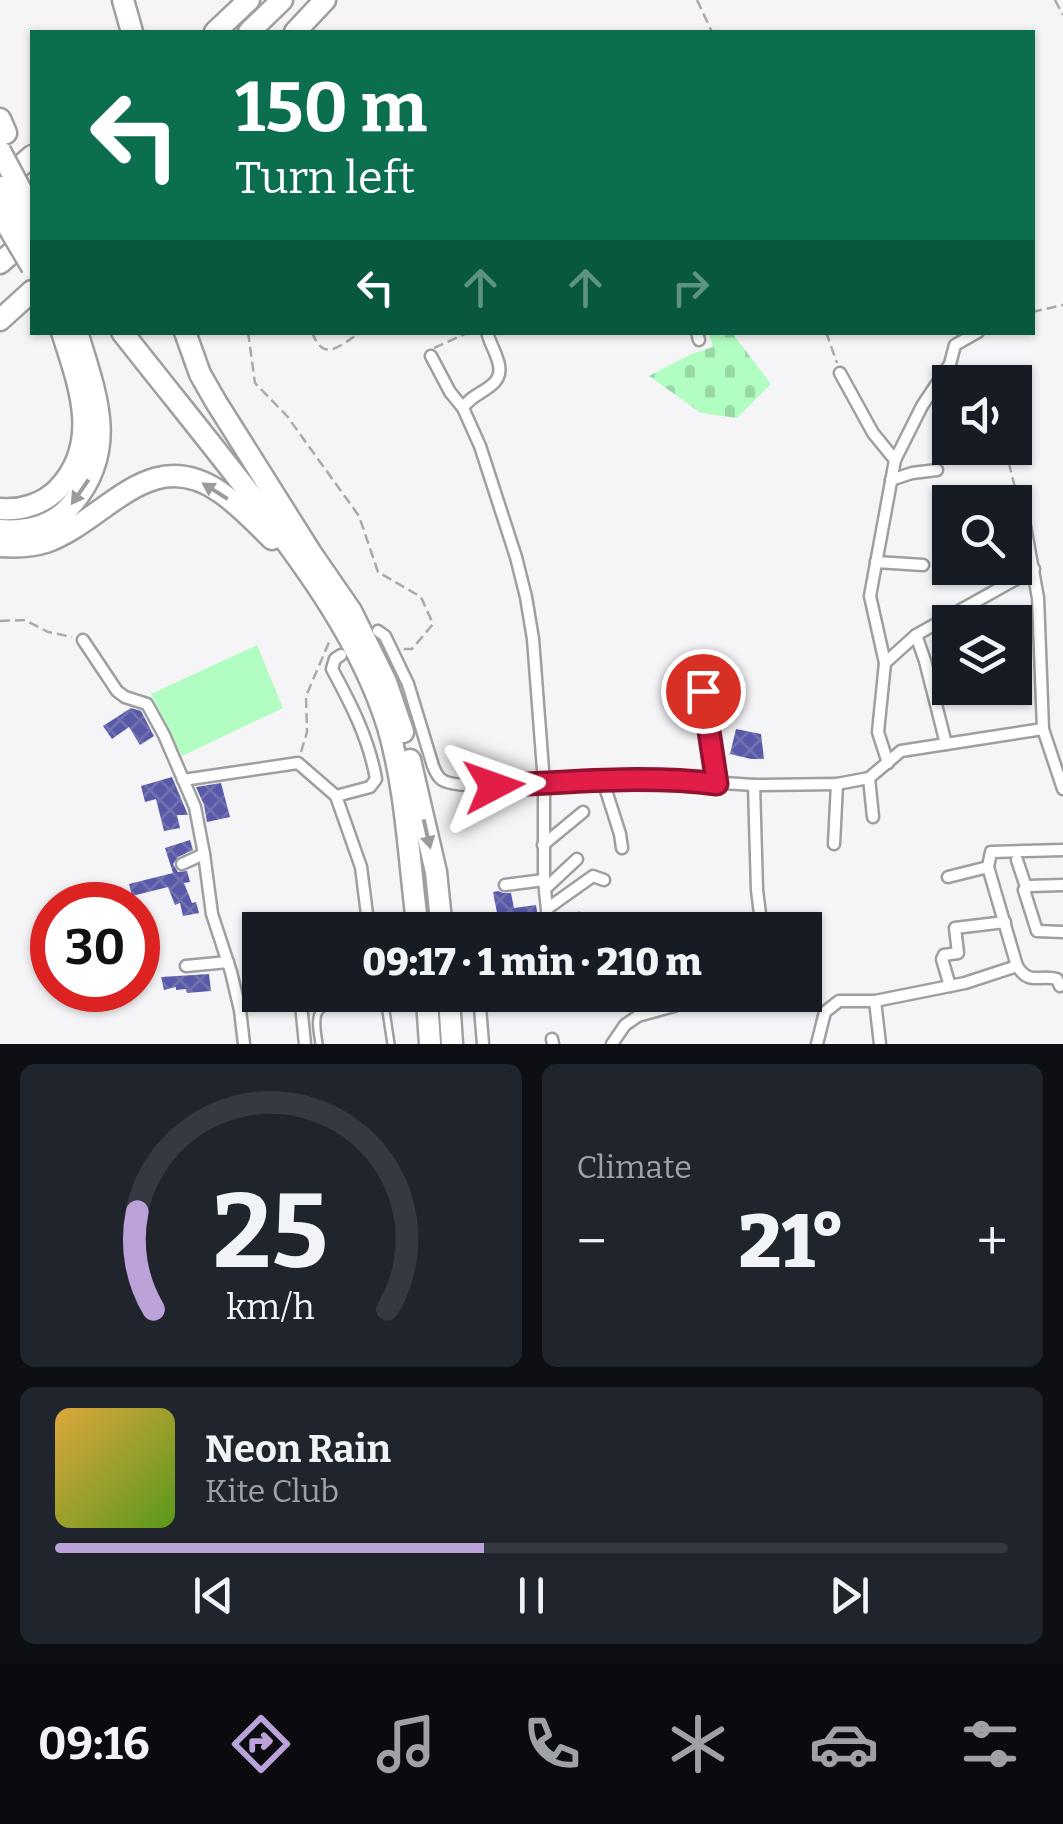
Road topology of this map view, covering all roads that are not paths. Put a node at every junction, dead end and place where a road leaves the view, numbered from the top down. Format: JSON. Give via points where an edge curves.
{"nodes":[{"id":1,"x":122,"y":0,"type":"edge"},
{"id":2,"x":249,"y":0,"type":"edge"},
{"id":3,"x":282,"y":0,"type":"edge"},
{"id":4,"x":328,"y":0,"type":"edge"},
{"id":5,"x":131,"y":30,"type":"edge"},
{"id":6,"x":217,"y":30,"type":"edge"},
{"id":7,"x":251,"y":30,"type":"edge"},
{"id":8,"x":297,"y":30,"type":"edge"},
{"id":9,"x":307,"y":30,"type":"edge"},
{"id":10,"x":2,"y":135,"type":"edge"},
{"id":11,"x":30,"y":158,"type":"edge"},
{"id":12,"x":30,"y":181,"type":"edge"},
{"id":13,"x":0,"y":185,"type":"edge"},
{"id":14,"x":30,"y":201,"type":"edge"},
{"id":15,"x":30,"y":206,"type":"edge"},
{"id":16,"x":0,"y":213,"type":"edge"},
{"id":17,"x":0,"y":227,"type":"edge"},
{"id":18,"x":30,"y":233,"type":"edge"},
{"id":19,"x":30,"y":238,"type":"edge"},
{"id":20,"x":0,"y":263,"type":"edge"},
{"id":21,"x":30,"y":264,"type":"edge"},
{"id":22,"x":30,"y":293,"type":"edge"},
{"id":23,"x":0,"y":320,"type":"edge"},
{"id":24,"x":63,"y":335,"type":"edge"},
{"id":25,"x":78,"y":335,"type":"edge"},
{"id":26,"x":124,"y":335,"type":"edge"},
{"id":27,"x":142,"y":335,"type":"edge"},
{"id":28,"x":186,"y":335,"type":"edge"},
{"id":29,"x":488,"y":335,"type":"edge"},
{"id":30,"x":972,"y":335,"type":"edge"},
{"id":31,"x":430,"y":356,"type":"road end"},
{"id":32,"x":840,"y":374,"type":"road end"},
{"id":33,"x":463,"y":408,"type":"junction"},
{"id":34,"x":895,"y":460,"type":"junction"},
{"id":35,"x":936,"y":470,"type":"dead end"},
{"id":36,"x":890,"y":480,"type":"junction"},
{"id":37,"x":0,"y":509,"type":"edge"},
{"id":38,"x":0,"y":530,"type":"edge"},
{"id":39,"x":0,"y":546,"type":"edge"},
{"id":40,"x":311,"y":553,"type":"junction"},
{"id":41,"x":1032,"y":561,"type":"edge"},
{"id":42,"x":876,"y":562,"type":"junction"},
{"id":43,"x":923,"y":565,"type":"dead end"},
{"id":44,"x":1034,"y":570,"type":"junction"},
{"id":45,"x":313,"y":579,"type":"junction"},
{"id":46,"x":378,"y":631,"type":"dead end"},
{"id":47,"x":916,"y":635,"type":"junction"},
{"id":48,"x":84,"y":640,"type":"road end"},
{"id":49,"x":340,"y":655,"type":"dead end"},
{"id":50,"x":885,"y":663,"type":"junction"},
{"id":51,"x":703,"y":691,"type":"dead end"},
{"id":52,"x":1043,"y":729,"type":"junction"},
{"id":53,"x":946,"y":744,"type":"junction"},
{"id":54,"x":1058,"y":760,"type":"edge"},
{"id":55,"x":888,"y":763,"type":"junction"},
{"id":56,"x":868,"y":778,"type":"junction"},
{"id":57,"x":184,"y":780,"type":"junction"},
{"id":58,"x":603,"y":781,"type":"junction"},
{"id":59,"x":544,"y":783,"type":"junction"},
{"id":60,"x":717,"y":784,"type":"junction"},
{"id":61,"x":837,"y":784,"type":"junction"},
{"id":62,"x":754,"y":785,"type":"junction"},
{"id":63,"x":1063,"y":789,"type":"edge"},
{"id":64,"x":336,"y":796,"type":"junction"},
{"id":65,"x":583,"y":812,"type":"dead end"},
{"id":66,"x":874,"y":817,"type":"dead end"},
{"id":67,"x":834,"y":844,"type":"dead end"},
{"id":68,"x":543,"y":845,"type":"junction"},
{"id":69,"x":622,"y":848,"type":"dead end"},
{"id":70,"x":1063,"y":850,"type":"edge"},
{"id":71,"x":204,"y":854,"type":"junction"},
{"id":72,"x":577,"y":859,"type":"dead end"},
{"id":73,"x":1018,"y":860,"type":"dead end"},
{"id":74,"x":182,"y":864,"type":"dead end"},
{"id":75,"x":988,"y":867,"type":"junction"},
{"id":76,"x":948,"y":877,"type":"dead end"},
{"id":77,"x":604,"y":880,"type":"dead end"},
{"id":78,"x":545,"y":884,"type":"junction"},
{"id":79,"x":505,"y":885,"type":"dead end"},
{"id":80,"x":1063,"y":885,"type":"edge"},
{"id":81,"x":1026,"y":887,"type":"junction"},
{"id":82,"x":548,"y":908,"type":"junction"},
{"id":83,"x":366,"y":912,"type":"edge"},
{"id":84,"x":416,"y":912,"type":"edge"},
{"id":85,"x":440,"y":912,"type":"edge"},
{"id":86,"x":548,"y":912,"type":"edge"},
{"id":87,"x":759,"y":912,"type":"edge"},
{"id":88,"x":1004,"y":922,"type":"junction"},
{"id":89,"x":1063,"y":932,"type":"edge"},
{"id":90,"x":228,"y":962,"type":"junction"},
{"id":91,"x":186,"y":966,"type":"dead end"},
{"id":92,"x":1016,"y":966,"type":"junction"},
{"id":93,"x":950,"y":986,"type":"junction"},
{"id":94,"x":1060,"y":986,"type":"dead end"},
{"id":95,"x":875,"y":1001,"type":"junction"},
{"id":96,"x":302,"y":1012,"type":"edge"},
{"id":97,"x":428,"y":1012,"type":"edge"},
{"id":98,"x":450,"y":1012,"type":"edge"},
{"id":99,"x":480,"y":1012,"type":"edge"},
{"id":100,"x":652,"y":1012,"type":"edge"},
{"id":101,"x":244,"y":1044,"type":"edge"},
{"id":102,"x":305,"y":1044,"type":"edge"},
{"id":103,"x":319,"y":1044,"type":"edge"},
{"id":104,"x":392,"y":1044,"type":"edge"},
{"id":105,"x":430,"y":1044,"type":"edge"},
{"id":106,"x":452,"y":1044,"type":"edge"},
{"id":107,"x":483,"y":1044,"type":"edge"},
{"id":108,"x":612,"y":1044,"type":"edge"},
{"id":109,"x":817,"y":1044,"type":"edge"},
{"id":110,"x":880,"y":1044,"type":"edge"}],
"edges":[{"from":1,"to":5,"type":"highway"},
{"from":2,"to":6,"type":"highway"},
{"from":3,"to":7,"type":"highway"},
{"from":4,"to":8,"type":"highway"},
{"from":4,"to":9,"type":"highway"},
{"from":10,"to":12,"type":"highway"},
{"from":10,"to":15,"type":"highway","bridge":true},
{"from":11,"to":13,"type":"highway"},
{"from":13,"to":18,"type":"highway","bridge":true},
{"from":14,"to":17,"type":"highway"},
{"from":16,"to":21,"type":"highway","bridge":true},
{"from":19,"to":20,"type":"highway"},
{"from":22,"to":23,"type":"highway"},
{"from":24,"to":37,"type":"highway","via":[[84,414],[82,448],[69,477],[50,496]]},
{"from":25,"to":38,"type":"highway","one_way":true,"via":[[99,413],[97,463],[66,511],[42,526]]},
{"from":26,"to":45,"type":"highway"},
{"from":27,"to":40,"type":"highway"},
{"from":28,"to":40,"type":"highway","via":[[208,388]]},
{"from":29,"to":33,"type":"street","via":[[499,376]]},
{"from":30,"to":34,"type":"street","via":[[954,344],[950,364]]},
{"from":31,"to":33,"type":"street"},
{"from":32,"to":34,"type":"street"},
{"from":33,"to":59,"type":"street","via":[[526,598]]},
{"from":34,"to":36,"type":"street"},
{"from":35,"to":36,"type":"street"},
{"from":36,"to":42,"type":"street"},
{"from":45,"to":39,"type":"highway","one_way":true,"via":[[218,491],[179,476],[136,485],[44,543]]},
{"from":40,"to":85,"type":"highway","one_way":true,"via":[[351,611],[392,696]]},
{"from":41,"to":44,"type":"street"},
{"from":42,"to":43,"type":"street"},
{"from":42,"to":50,"type":"street","via":[[870,596]]},
{"from":44,"to":47,"type":"street"},
{"from":44,"to":52,"type":"street"},
{"from":45,"to":84,"type":"highway","via":[[370,680],[387,726],[401,781]]},
{"from":46,"to":59,"type":"street","via":[[408,684],[444,783]]},
{"from":47,"to":50,"type":"street"},
{"from":47,"to":53,"type":"street"},
{"from":48,"to":57,"type":"street","via":[[117,692],[147,704]]},
{"from":49,"to":64,"type":"street","via":[[332,669],[372,755],[376,779],[370,788]]},
{"from":50,"to":55,"type":"street","via":[[878,732]]},
{"from":51,"to":60,"type":"street"},
{"from":52,"to":53,"type":"street"},
{"from":52,"to":54,"type":"street"},
{"from":53,"to":55,"type":"street","via":[[901,750]]},
{"from":54,"to":63,"type":"street"},
{"from":55,"to":56,"type":"street"},
{"from":56,"to":61,"type":"street"},
{"from":56,"to":66,"type":"street"},
{"from":57,"to":64,"type":"street","via":[[298,763]]},
{"from":57,"to":71,"type":"street"},
{"from":58,"to":59,"type":"street"},
{"from":58,"to":60,"type":"street"},
{"from":58,"to":69,"type":"street"},
{"from":59,"to":68,"type":"street"},
{"from":60,"to":62,"type":"street"},
{"from":61,"to":62,"type":"street"},
{"from":61,"to":67,"type":"street"},
{"from":62,"to":87,"type":"street"},
{"from":64,"to":83,"type":"street","via":[[361,867]]},
{"from":65,"to":68,"type":"street"},
{"from":68,"to":78,"type":"street"},
{"from":70,"to":75,"type":"street","via":[[990,852]]},
{"from":71,"to":74,"type":"street"},
{"from":71,"to":90,"type":"street","via":[[212,914]]},
{"from":72,"to":78,"type":"street"},
{"from":73,"to":81,"type":"street"},
{"from":75,"to":76,"type":"street"},
{"from":75,"to":88,"type":"street"},
{"from":77,"to":82,"type":"street","via":[[593,876]]},
{"from":78,"to":79,"type":"street"},
{"from":78,"to":82,"type":"street"},
{"from":80,"to":81,"type":"street"},
{"from":81,"to":89,"type":"street","via":[[1037,931]]},
{"from":82,"to":86,"type":"street"},
{"from":88,"to":92,"type":"street"},
{"from":88,"to":93,"type":"street","via":[[955,928],[958,954],[942,959]]},
{"from":90,"to":91,"type":"street"},
{"from":90,"to":101,"type":"street"},
{"from":92,"to":93,"type":"street"},
{"from":92,"to":94,"type":"street","via":[[1023,976],[1052,977]]},
{"from":93,"to":95,"type":"street"},
{"from":95,"to":109,"type":"street","via":[[831,1005]]},
{"from":95,"to":110,"type":"street"},
{"from":96,"to":102,"type":"street"},
{"from":97,"to":105,"type":"highway"},
{"from":98,"to":106,"type":"highway"},
{"from":99,"to":107,"type":"street"},
{"from":100,"to":108,"type":"street","via":[[625,1025]]},
{"from":103,"to":104,"type":"lane","via":[[320,1008],[371,997],[386,1011]]}]}
